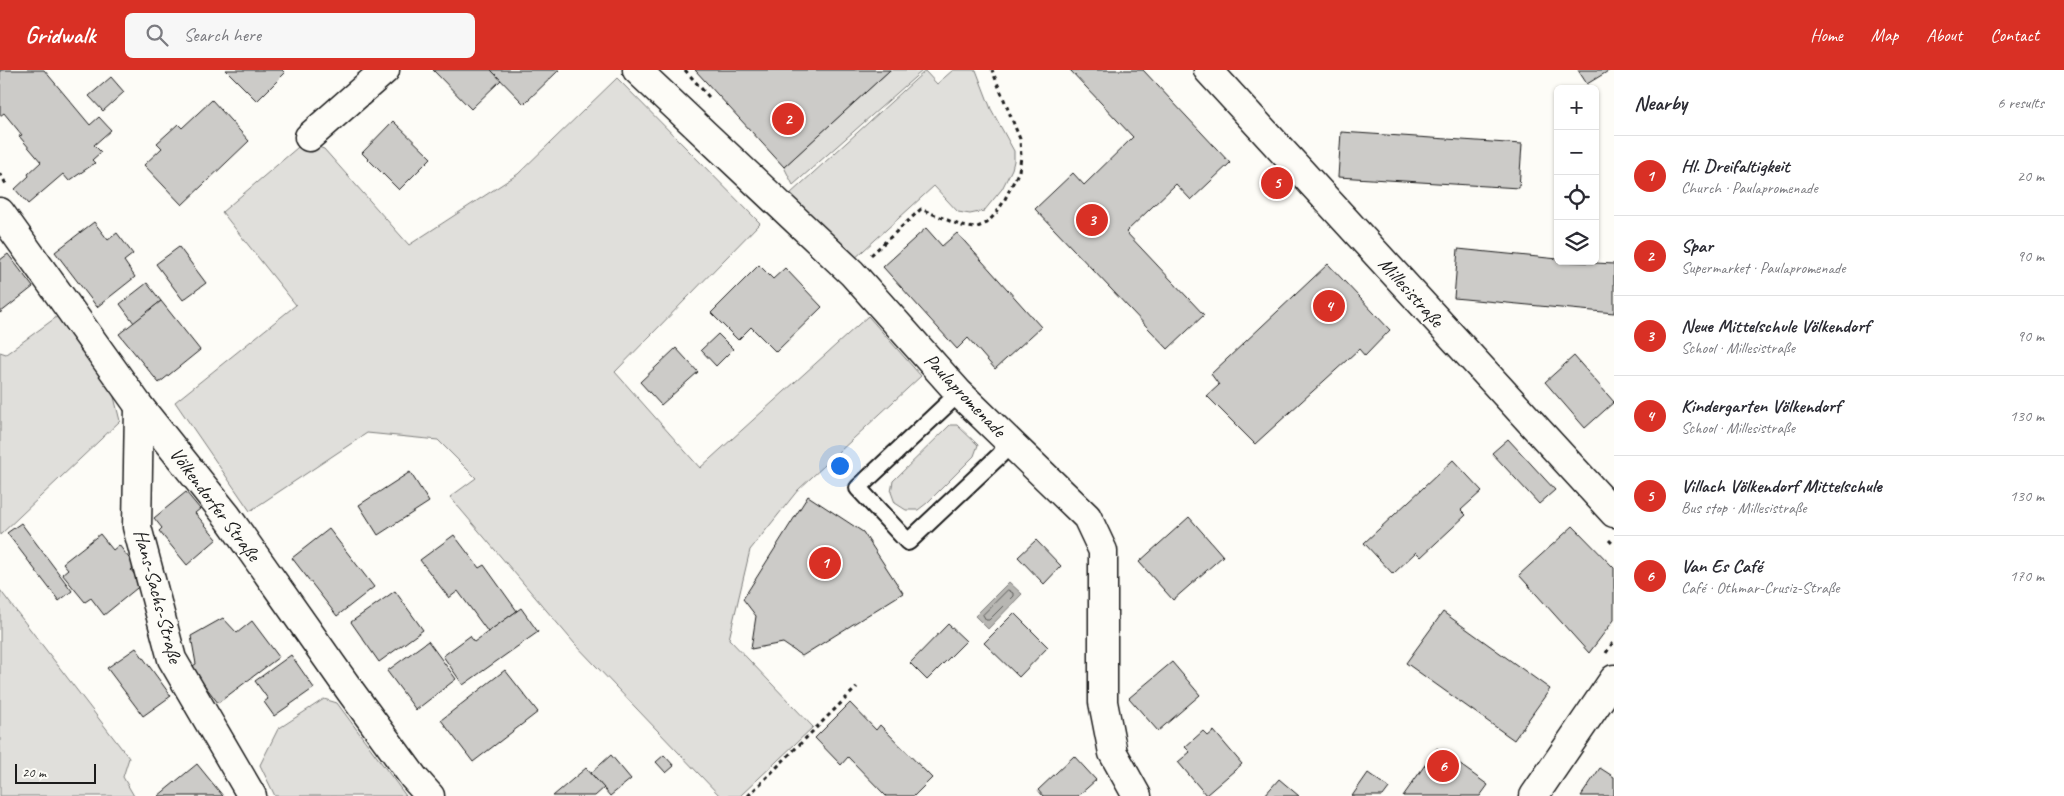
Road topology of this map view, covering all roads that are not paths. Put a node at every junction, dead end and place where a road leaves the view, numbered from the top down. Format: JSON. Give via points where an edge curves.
{"nodes":[{"id":1,"x":385,"y":70,"type":"edge"},
{"id":2,"x":637,"y":70,"type":"edge"},
{"id":3,"x":1208,"y":70,"type":"edge"},
{"id":4,"x":309,"y":137,"type":"dead end"},
{"id":5,"x":0,"y":212,"type":"edge"},
{"id":6,"x":959,"y":393,"type":"junction"},
{"id":7,"x":139,"y":406,"type":"junction"},
{"id":8,"x":1010,"y":442,"type":"junction"},
{"id":9,"x":1614,"y":513,"type":"edge"},
{"id":10,"x":1614,"y":679,"type":"edge"},
{"id":11,"x":252,"y":796,"type":"edge"},
{"id":12,"x":430,"y":796,"type":"edge"},
{"id":13,"x":1137,"y":796,"type":"edge"},
{"id":14,"x":1534,"y":796,"type":"edge"}],
"edges":[{"from":1,"to":4,"type":"street"},
{"from":2,"to":6,"type":"street","name":"Paulapromenade","via":[[852,273]]},
{"from":3,"to":9,"type":"street","name":"Millesistraße"},
{"from":5,"to":7,"type":"street","name":"Völkendorfer Straße"},
{"from":6,"to":8,"type":"street","name":"Paulapromenade"},
{"from":6,"to":8,"type":"lane","via":[[858,488],[908,542]]},
{"from":7,"to":11,"type":"street","name":"Hans-Sachs-Straße","via":[[138,528],[172,659]]},
{"from":7,"to":12,"type":"street","name":"Völkendorfer Straße","via":[[227,516],[351,692]]},
{"from":8,"to":13,"type":"street","name":"Paulapromenade","via":[[1087,517],[1103,551],[1103,702],[1113,753]]},
{"from":10,"to":14,"type":"street"}]}
